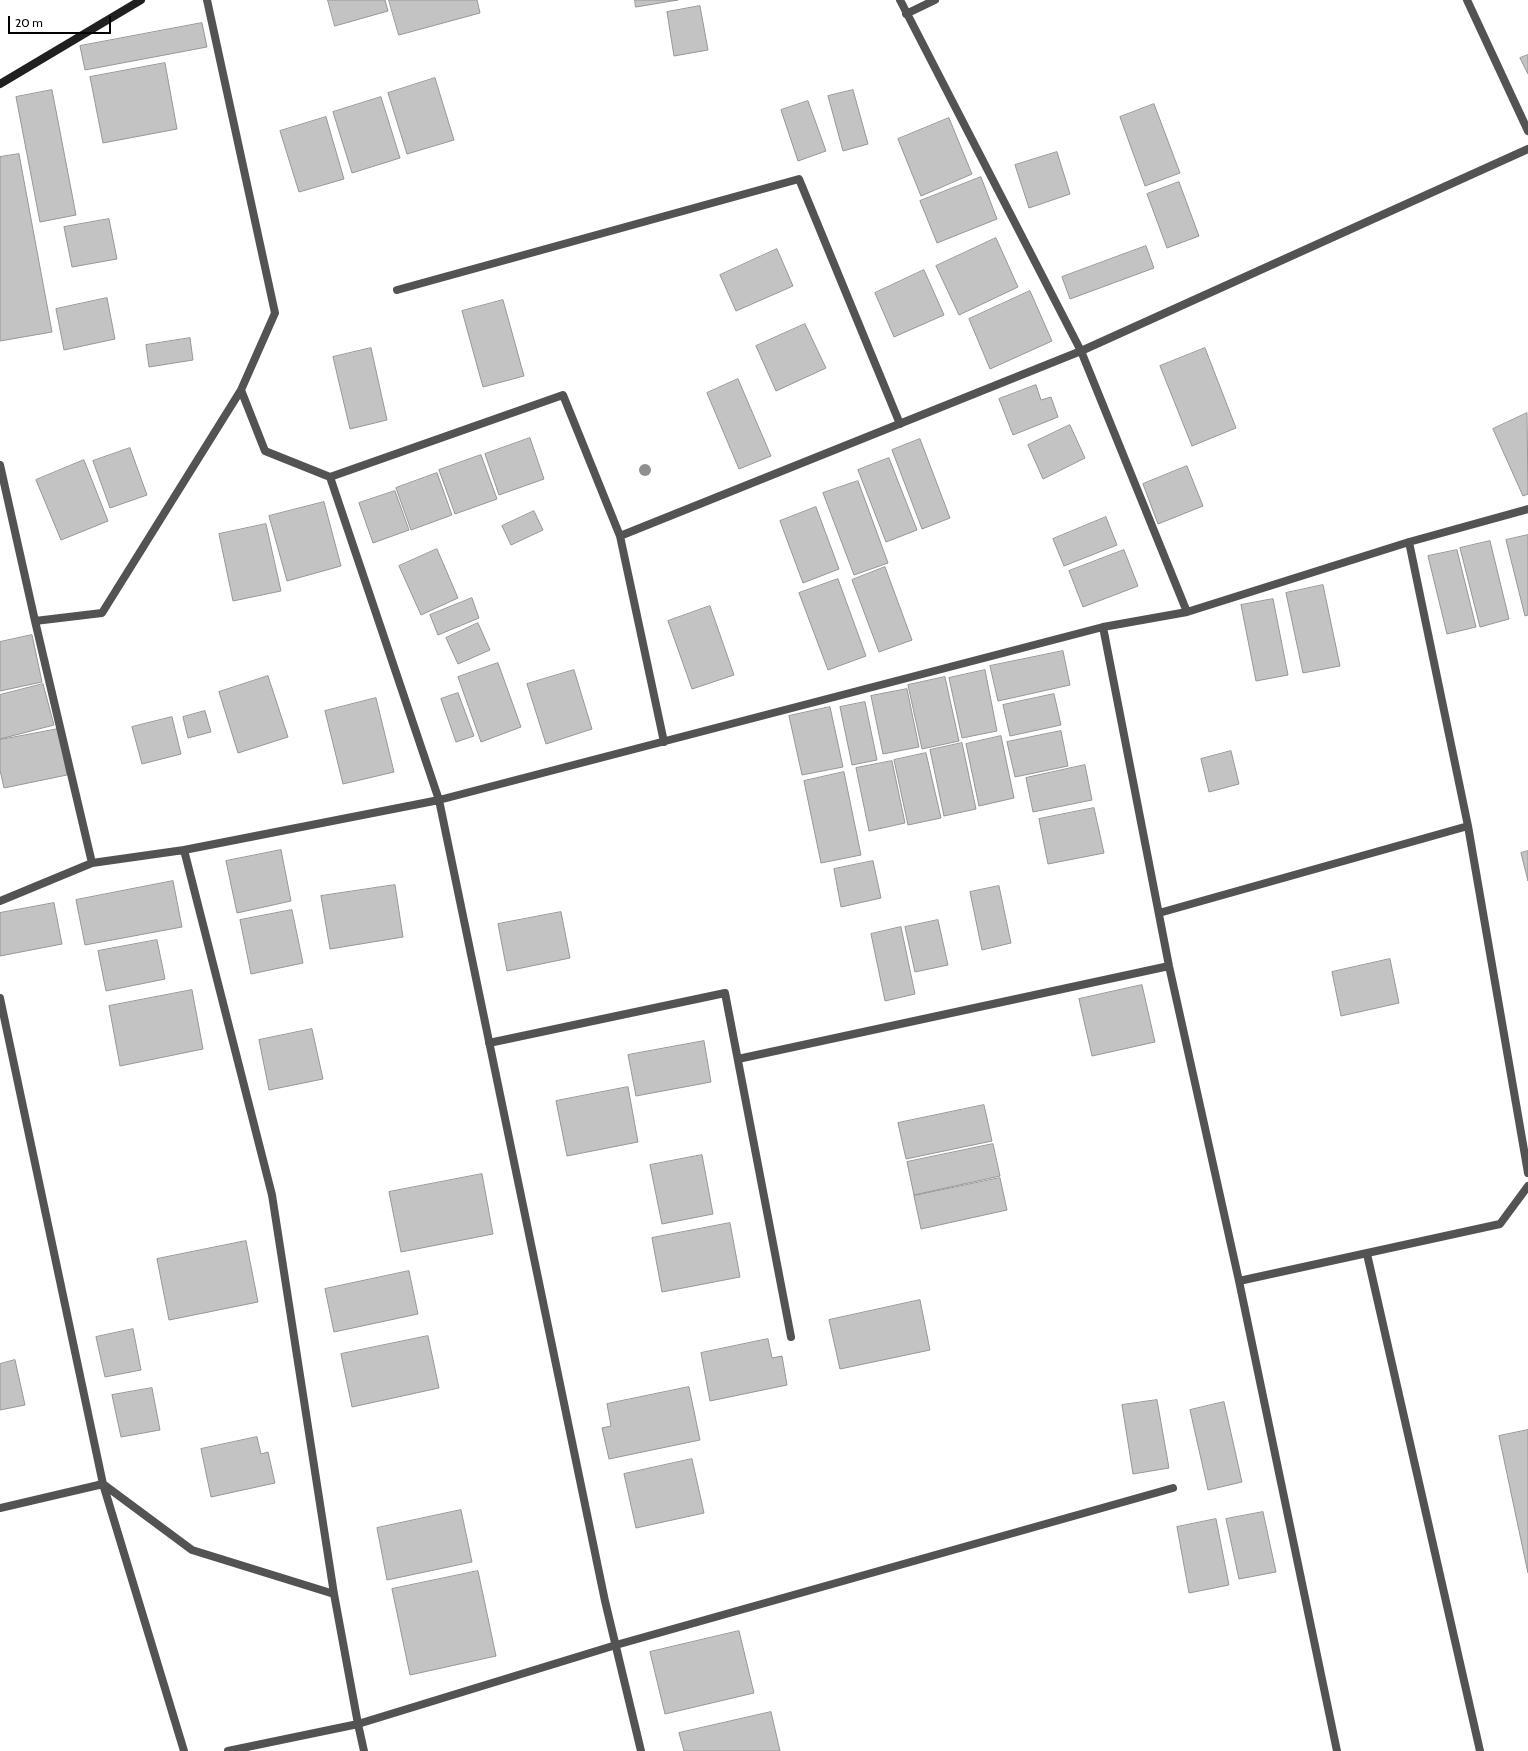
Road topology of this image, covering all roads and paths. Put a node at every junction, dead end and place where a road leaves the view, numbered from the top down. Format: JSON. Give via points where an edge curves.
{"nodes":[{"id":1,"x":141,"y":0,"type":"edge"},
{"id":2,"x":207,"y":0,"type":"edge"},
{"id":3,"x":900,"y":0,"type":"edge"},
{"id":4,"x":935,"y":0,"type":"edge"},
{"id":5,"x":1467,"y":0,"type":"edge"},
{"id":6,"x":906,"y":14,"type":"junction"},
{"id":7,"x":2,"y":81,"type":"edge"},
{"id":8,"x":1528,"y":131,"type":"edge"},
{"id":9,"x":1528,"y":149,"type":"edge"},
{"id":10,"x":397,"y":290,"type":"dead end"},
{"id":11,"x":1081,"y":351,"type":"junction"},
{"id":12,"x":242,"y":390,"type":"junction"},
{"id":13,"x":900,"y":424,"type":"junction"},
{"id":14,"x":0,"y":465,"type":"edge"},
{"id":15,"x":330,"y":477,"type":"junction"},
{"id":16,"x":1528,"y":509,"type":"edge"},
{"id":17,"x":620,"y":536,"type":"junction"},
{"id":18,"x":1409,"y":542,"type":"junction"},
{"id":19,"x":1187,"y":612,"type":"junction"},
{"id":20,"x":35,"y":621,"type":"junction"},
{"id":21,"x":1104,"y":627,"type":"junction"},
{"id":22,"x":664,"y":742,"type":"junction"},
{"id":23,"x":439,"y":800,"type":"junction"},
{"id":24,"x":1468,"y":826,"type":"junction"},
{"id":25,"x":184,"y":850,"type":"junction"},
{"id":26,"x":92,"y":863,"type":"junction"},
{"id":27,"x":0,"y":901,"type":"edge"},
{"id":28,"x":1159,"y":913,"type":"junction"},
{"id":29,"x":1169,"y":966,"type":"junction"},
{"id":30,"x":0,"y":998,"type":"edge"},
{"id":31,"x":489,"y":1043,"type":"junction"},
{"id":32,"x":738,"y":1059,"type":"junction"},
{"id":33,"x":1528,"y":1173,"type":"edge"},
{"id":34,"x":1528,"y":1186,"type":"edge"},
{"id":35,"x":1367,"y":1254,"type":"junction"},
{"id":36,"x":1239,"y":1281,"type":"junction"},
{"id":37,"x":791,"y":1337,"type":"dead end"},
{"id":38,"x":104,"y":1484,"type":"junction"},
{"id":39,"x":1173,"y":1488,"type":"dead end"},
{"id":40,"x":0,"y":1508,"type":"edge"},
{"id":41,"x":334,"y":1594,"type":"junction"},
{"id":42,"x":616,"y":1645,"type":"junction"},
{"id":43,"x":358,"y":1724,"type":"junction"},
{"id":44,"x":184,"y":1751,"type":"edge"},
{"id":45,"x":228,"y":1751,"type":"edge"},
{"id":46,"x":364,"y":1751,"type":"edge"},
{"id":47,"x":640,"y":1751,"type":"edge"},
{"id":48,"x":1337,"y":1751,"type":"edge"},
{"id":49,"x":1480,"y":1751,"type":"edge"}],
"edges":[{"from":1,"to":7,"type":"street"},
{"from":2,"to":12,"type":"street","via":[[275,313]]},
{"from":3,"to":6,"type":"street"},
{"from":4,"to":6,"type":"street"},
{"from":5,"to":8,"type":"street"},
{"from":6,"to":11,"type":"street"},
{"from":9,"to":11,"type":"street"},
{"from":10,"to":13,"type":"street","via":[[799,179]]},
{"from":11,"to":13,"type":"street"},
{"from":11,"to":19,"type":"street"},
{"from":12,"to":15,"type":"street","via":[[265,451]]},
{"from":12,"to":20,"type":"street","via":[[102,613]]},
{"from":13,"to":17,"type":"street"},
{"from":14,"to":20,"type":"street"},
{"from":15,"to":17,"type":"street","via":[[563,395]]},
{"from":15,"to":23,"type":"street"},
{"from":16,"to":18,"type":"street"},
{"from":17,"to":22,"type":"street"},
{"from":18,"to":19,"type":"street"},
{"from":18,"to":24,"type":"street"},
{"from":19,"to":21,"type":"street"},
{"from":20,"to":26,"type":"street"},
{"from":21,"to":22,"type":"street"},
{"from":21,"to":28,"type":"street"},
{"from":22,"to":23,"type":"street"},
{"from":23,"to":25,"type":"street"},
{"from":23,"to":31,"type":"street"},
{"from":24,"to":28,"type":"street"},
{"from":24,"to":33,"type":"street"},
{"from":25,"to":26,"type":"street"},
{"from":25,"to":41,"type":"street","via":[[272,1195]]},
{"from":26,"to":27,"type":"street"},
{"from":28,"to":29,"type":"street"},
{"from":29,"to":32,"type":"street"},
{"from":29,"to":36,"type":"street"},
{"from":30,"to":38,"type":"street"},
{"from":31,"to":32,"type":"street","via":[[725,993]]},
{"from":31,"to":42,"type":"street"},
{"from":32,"to":37,"type":"street"},
{"from":34,"to":35,"type":"street","via":[[1500,1224]]},
{"from":35,"to":36,"type":"street"},
{"from":35,"to":49,"type":"street"},
{"from":36,"to":48,"type":"street"},
{"from":38,"to":40,"type":"street"},
{"from":38,"to":41,"type":"street","via":[[192,1550]]},
{"from":38,"to":44,"type":"street"},
{"from":39,"to":42,"type":"street"},
{"from":41,"to":43,"type":"street"},
{"from":42,"to":43,"type":"street"},
{"from":42,"to":47,"type":"street"},
{"from":43,"to":45,"type":"street"},
{"from":43,"to":46,"type":"street"}]}
